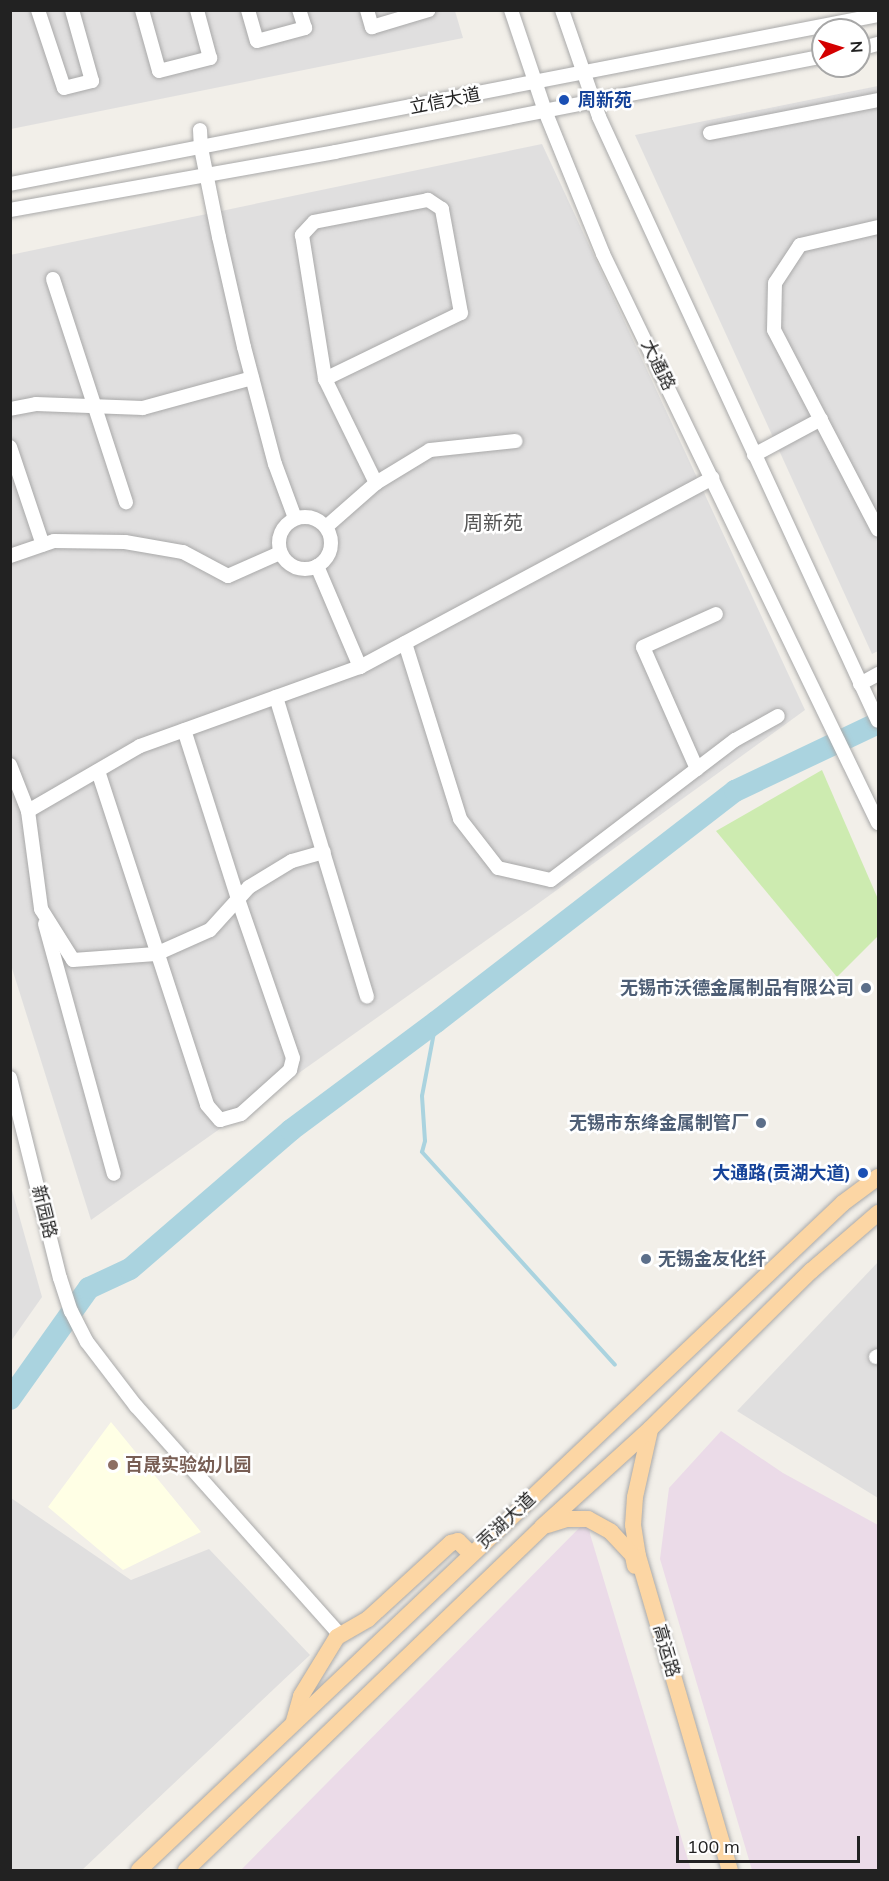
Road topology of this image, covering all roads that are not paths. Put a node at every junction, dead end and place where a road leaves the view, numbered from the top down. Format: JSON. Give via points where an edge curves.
{"nodes":[{"id":1,"x":38,"y":10,"type":"edge"},
{"id":2,"x":72,"y":10,"type":"edge"},
{"id":3,"x":142,"y":10,"type":"edge"},
{"id":4,"x":197,"y":10,"type":"edge"},
{"id":5,"x":248,"y":10,"type":"edge"},
{"id":6,"x":300,"y":10,"type":"edge"},
{"id":7,"x":367,"y":10,"type":"edge"},
{"id":8,"x":429,"y":10,"type":"edge"},
{"id":9,"x":511,"y":10,"type":"edge"},
{"id":10,"x":562,"y":10,"type":"edge"},
{"id":11,"x":879,"y":15,"type":"edge"},
{"id":12,"x":391,"y":16,"type":"edge"},
{"id":13,"x":811,"y":58,"type":"edge"},
{"id":14,"x":583,"y":72,"type":"junction"},
{"id":15,"x":536,"y":83,"type":"junction"},
{"id":16,"x":879,"y":100,"type":"edge"},
{"id":17,"x":592,"y":101,"type":"junction"},
{"id":18,"x":545,"y":111,"type":"junction"},
{"id":19,"x":200,"y":130,"type":"dead end"},
{"id":20,"x":711,"y":132,"type":"dead end"},
{"id":21,"x":201,"y":148,"type":"junction"},
{"id":22,"x":207,"y":175,"type":"junction"},
{"id":23,"x":10,"y":184,"type":"edge"},
{"id":24,"x":10,"y":210,"type":"edge"},
{"id":25,"x":879,"y":227,"type":"edge"},
{"id":26,"x":53,"y":279,"type":"dead end"},
{"id":27,"x":252,"y":378,"type":"junction"},
{"id":28,"x":325,"y":379,"type":"junction"},
{"id":29,"x":93,"y":406,"type":"junction"},
{"id":30,"x":10,"y":409,"type":"edge"},
{"id":31,"x":821,"y":419,"type":"junction"},
{"id":32,"x":516,"y":441,"type":"dead end"},
{"id":33,"x":10,"y":447,"type":"edge"},
{"id":34,"x":754,"y":455,"type":"junction"},
{"id":35,"x":713,"y":478,"type":"junction"},
{"id":36,"x":376,"y":483,"type":"junction"},
{"id":37,"x":126,"y":502,"type":"dead end"},
{"id":38,"x":295,"y":518,"type":"junction"},
{"id":39,"x":327,"y":527,"type":"junction"},
{"id":40,"x":879,"y":530,"type":"edge"},
{"id":41,"x":43,"y":545,"type":"junction"},
{"id":42,"x":280,"y":553,"type":"junction"},
{"id":43,"x":10,"y":556,"type":"edge"},
{"id":44,"x":316,"y":566,"type":"junction"},
{"id":45,"x":716,"y":614,"type":"dead end"},
{"id":46,"x":405,"y":643,"type":"junction"},
{"id":47,"x":360,"y":667,"type":"junction"},
{"id":48,"x":879,"y":674,"type":"edge"},
{"id":49,"x":863,"y":689,"type":"junction"},
{"id":50,"x":276,"y":697,"type":"junction"},
{"id":51,"x":778,"y":716,"type":"dead end"},
{"id":52,"x":879,"y":721,"type":"edge"},
{"id":53,"x":184,"y":730,"type":"junction"},
{"id":54,"x":10,"y":765,"type":"edge"},
{"id":55,"x":697,"y":769,"type":"junction"},
{"id":56,"x":98,"y":771,"type":"junction"},
{"id":57,"x":28,"y":812,"type":"junction"},
{"id":58,"x":879,"y":823,"type":"edge"},
{"id":59,"x":324,"y":852,"type":"junction"},
{"id":60,"x":238,"y":899,"type":"junction"},
{"id":61,"x":41,"y":909,"type":"junction"},
{"id":62,"x":156,"y":954,"type":"junction"},
{"id":63,"x":367,"y":996,"type":"dead end"},
{"id":64,"x":10,"y":1078,"type":"edge"},
{"id":65,"x":10,"y":1096,"type":"edge"},
{"id":66,"x":114,"y":1174,"type":"dead end"},
{"id":67,"x":879,"y":1177,"type":"edge"},
{"id":68,"x":879,"y":1213,"type":"edge"},
{"id":69,"x":57,"y":1278,"type":"junction"},
{"id":70,"x":650,"y":1429,"type":"junction"},
{"id":71,"x":542,"y":1527,"type":"junction"},
{"id":72,"x":471,"y":1554,"type":"junction"},
{"id":73,"x":338,"y":1636,"type":"junction"},
{"id":74,"x":293,"y":1722,"type":"junction"},
{"id":75,"x":139,"y":1870,"type":"edge"},
{"id":76,"x":186,"y":1870,"type":"edge"},
{"id":77,"x":728,"y":1870,"type":"edge"}],
"edges":[{"from":1,"to":2,"type":"street","via":[[64,88],[92,81]]},
{"from":3,"to":4,"type":"street","via":[[159,71],[210,58]]},
{"from":5,"to":6,"type":"street","via":[[257,41],[305,28]]},
{"from":7,"to":12,"type":"street","via":[[372,27]]},
{"from":8,"to":12,"type":"street"},
{"from":9,"to":15,"type":"street","name":"大通路"},
{"from":10,"to":14,"type":"street"},
{"from":11,"to":14,"type":"street","name":"立信大道"},
{"from":13,"to":17,"type":"street","name":"立信大道"},
{"from":14,"to":15,"type":"street","name":"立信大道"},
{"from":14,"to":17,"type":"street"},
{"from":15,"to":18,"type":"street","name":"大通路"},
{"from":15,"to":21,"type":"street","name":"立信大道"},
{"from":16,"to":20,"type":"street"},
{"from":17,"to":18,"type":"street","name":"立信大道"},
{"from":17,"to":34,"type":"street"},
{"from":18,"to":22,"type":"street","name":"立信大道"},
{"from":18,"to":35,"type":"street","name":"大通路","via":[[603,254]]},
{"from":19,"to":21,"type":"street"},
{"from":21,"to":22,"type":"street"},
{"from":21,"to":23,"type":"street","name":"立信大道"},
{"from":22,"to":24,"type":"street","name":"立信大道"},
{"from":22,"to":27,"type":"street"},
{"from":25,"to":31,"type":"street","via":[[800,245],[775,283],[774,330]]},
{"from":26,"to":29,"type":"street"},
{"from":27,"to":29,"type":"street","via":[[143,408]]},
{"from":27,"to":38,"type":"street","via":[[274,464]]},
{"from":28,"to":28,"type":"street","via":[[460,313],[442,209],[428,200],[314,222],[302,235]]},
{"from":28,"to":36,"type":"street"},
{"from":29,"to":30,"type":"street","via":[[36,404]]},
{"from":29,"to":37,"type":"street"},
{"from":31,"to":34,"type":"street"},
{"from":31,"to":40,"type":"street"},
{"from":32,"to":36,"type":"street","via":[[430,450]]},
{"from":33,"to":41,"type":"street"},
{"from":34,"to":49,"type":"street"},
{"from":35,"to":46,"type":"street"},
{"from":35,"to":58,"type":"street","name":"大通路"},
{"from":36,"to":39,"type":"street"},
{"from":38,"to":39,"type":"street","via":[[312,517]]},
{"from":38,"to":42,"type":"street","via":[[282,528]]},
{"from":39,"to":44,"type":"street","via":[[329,554]]},
{"from":41,"to":42,"type":"street","via":[[54,541],[125,542],[183,552],[228,576]]},
{"from":41,"to":43,"type":"street"},
{"from":42,"to":44,"type":"street","via":[[299,569]]},
{"from":44,"to":47,"type":"street"},
{"from":45,"to":55,"type":"street","via":[[643,647]]},
{"from":46,"to":47,"type":"street"},
{"from":46,"to":55,"type":"street","via":[[460,819],[498,868],[551,880]]},
{"from":47,"to":50,"type":"street"},
{"from":48,"to":49,"type":"street"},
{"from":49,"to":52,"type":"street"},
{"from":50,"to":53,"type":"street"},
{"from":50,"to":59,"type":"street"},
{"from":51,"to":55,"type":"street","via":[[735,740]]},
{"from":53,"to":56,"type":"street","via":[[140,746]]},
{"from":53,"to":60,"type":"street"},
{"from":54,"to":57,"type":"street"},
{"from":56,"to":57,"type":"street"},
{"from":56,"to":62,"type":"street"},
{"from":57,"to":61,"type":"street"},
{"from":59,"to":60,"type":"street","via":[[292,861],[249,887]]},
{"from":59,"to":63,"type":"street"},
{"from":60,"to":62,"type":"street","via":[[210,930]]},
{"from":60,"to":62,"type":"street","via":[[293,1058],[290,1070],[242,1114],[220,1120],[207,1105]]},
{"from":61,"to":62,"type":"street","via":[[73,960]]},
{"from":61,"to":66,"type":"street"},
{"from":64,"to":69,"type":"street","name":"新园路"},
{"from":65,"to":69,"type":"street","name":"新园路"},
{"from":67,"to":72,"type":"main road","name":"贡湖大道","via":[[843,1203]]},
{"from":68,"to":70,"type":"main road","name":"贡湖大道","via":[[811,1271]]},
{"from":69,"to":73,"type":"street","name":"新园路","via":[[84,1343]]},
{"from":70,"to":71,"type":"main road","name":"贡湖大道"},
{"from":70,"to":77,"type":"main road","name":"高运路","via":[[635,1497],[633,1525],[638,1557]]},
{"from":71,"to":76,"type":"main road","name":"贡湖大道"},
{"from":71,"to":77,"type":"main road","name":"高运路","via":[[567,1519],[588,1519],[611,1532],[633,1556]]},
{"from":72,"to":73,"type":"main road","via":[[459,1541],[451,1543],[368,1619]]},
{"from":72,"to":74,"type":"main road","name":"贡湖大道"},
{"from":73,"to":74,"type":"main road","via":[[301,1696]]},
{"from":74,"to":75,"type":"main road","name":"贡湖大道"}]}
